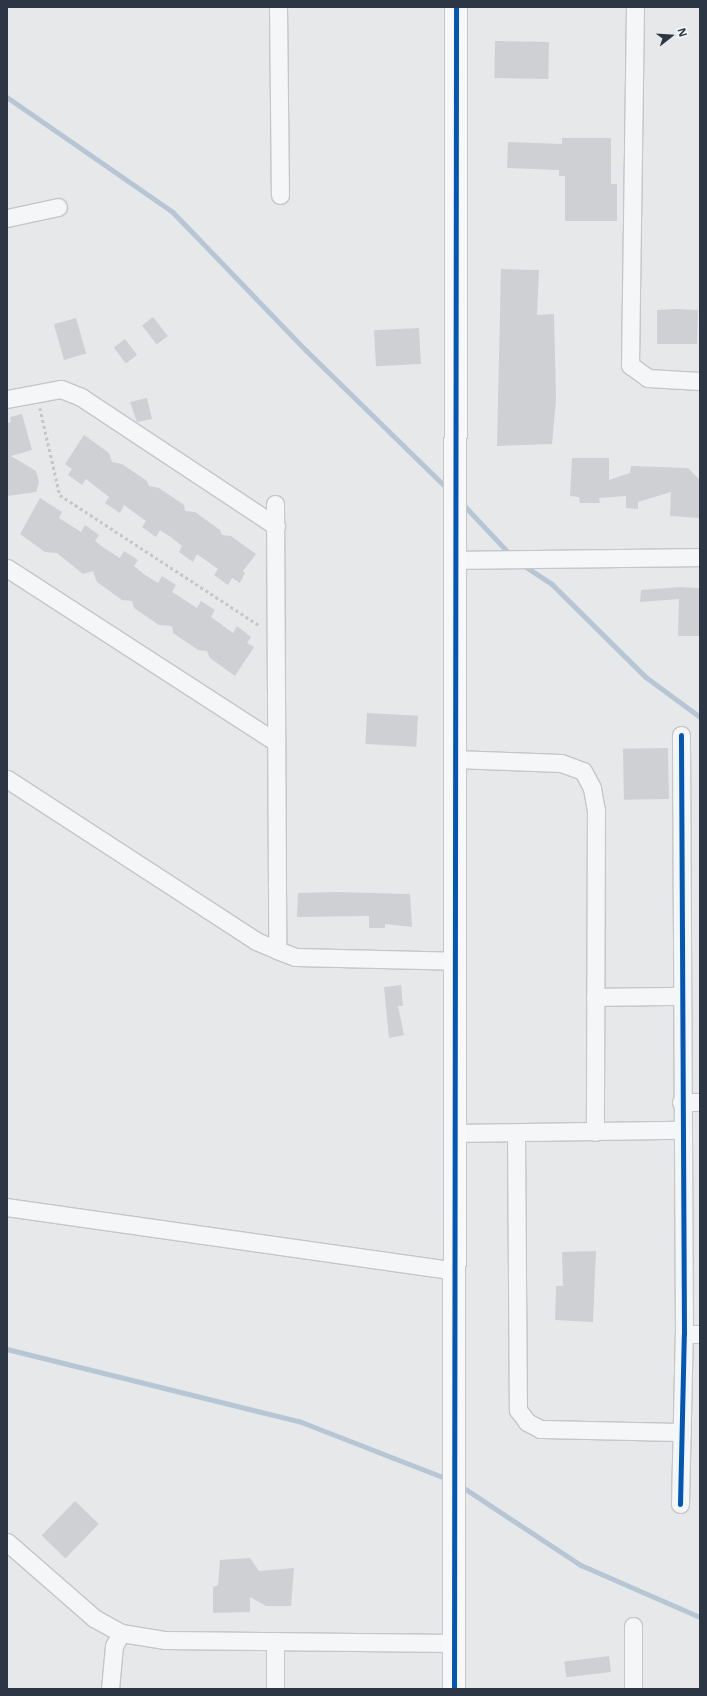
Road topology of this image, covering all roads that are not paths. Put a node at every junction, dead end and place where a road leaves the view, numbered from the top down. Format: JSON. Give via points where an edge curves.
{"nodes":[{"id":1,"x":278,"y":7,"type":"edge"},
{"id":2,"x":456,"y":7,"type":"edge"},
{"id":3,"x":635,"y":7,"type":"edge"},
{"id":4,"x":280,"y":195,"type":"dead end"},
{"id":5,"x":58,"y":207,"type":"dead end"},
{"id":6,"x":7,"y":218,"type":"edge"},
{"id":7,"x":700,"y":381,"type":"edge"},
{"id":8,"x":7,"y":399,"type":"edge"},
{"id":9,"x":275,"y":504,"type":"dead end"},
{"id":10,"x":276,"y":526,"type":"junction"},
{"id":11,"x":700,"y":557,"type":"edge"},
{"id":12,"x":456,"y":560,"type":"junction"},
{"id":13,"x":7,"y":568,"type":"edge"},
{"id":14,"x":681,"y":735,"type":"dead end"},
{"id":15,"x":276,"y":742,"type":"junction"},
{"id":16,"x":455,"y":759,"type":"junction"},
{"id":17,"x":7,"y":779,"type":"edge"},
{"id":18,"x":277,"y":950,"type":"junction"},
{"id":19,"x":455,"y":961,"type":"junction"},
{"id":20,"x":595,"y":996,"type":"junction"},
{"id":21,"x":681,"y":996,"type":"junction"},
{"id":22,"x":681,"y":1102,"type":"junction"},
{"id":23,"x":700,"y":1102,"type":"edge"},
{"id":24,"x":681,"y":1130,"type":"junction"},
{"id":25,"x":595,"y":1132,"type":"junction"},
{"id":26,"x":455,"y":1133,"type":"junction"},
{"id":27,"x":516,"y":1133,"type":"junction"},
{"id":28,"x":7,"y":1207,"type":"edge"},
{"id":29,"x":455,"y":1272,"type":"junction"},
{"id":30,"x":692,"y":1334,"type":"edge"},
{"id":31,"x":682,"y":1432,"type":"junction"},
{"id":32,"x":680,"y":1504,"type":"dead end"},
{"id":33,"x":7,"y":1542,"type":"edge"},
{"id":34,"x":633,"y":1626,"type":"dead end"},
{"id":35,"x":121,"y":1633,"type":"junction"},
{"id":36,"x":276,"y":1641,"type":"junction"},
{"id":37,"x":454,"y":1642,"type":"junction"},
{"id":38,"x":110,"y":1689,"type":"edge"},
{"id":39,"x":275,"y":1689,"type":"edge"},
{"id":40,"x":454,"y":1689,"type":"edge"},
{"id":41,"x":633,"y":1689,"type":"edge"}],
"edges":[{"from":1,"to":4,"type":"street"},
{"from":2,"to":12,"type":"street"},
{"from":3,"to":7,"type":"street","via":[[630,365],[648,378]]},
{"from":5,"to":6,"type":"street"},
{"from":8,"to":10,"type":"street","via":[[61,389],[80,397]]},
{"from":9,"to":10,"type":"street"},
{"from":10,"to":15,"type":"street"},
{"from":11,"to":12,"type":"street"},
{"from":12,"to":16,"type":"street"},
{"from":13,"to":15,"type":"street"},
{"from":14,"to":21,"type":"street"},
{"from":15,"to":18,"type":"street"},
{"from":16,"to":19,"type":"street"},
{"from":16,"to":20,"type":"street","via":[[561,763],[583,771],[592,788],[596,810]]},
{"from":17,"to":18,"type":"street","via":[[256,941]]},
{"from":18,"to":19,"type":"street","via":[[295,957]]},
{"from":19,"to":26,"type":"street"},
{"from":20,"to":21,"type":"street"},
{"from":20,"to":25,"type":"street"},
{"from":21,"to":22,"type":"street"},
{"from":22,"to":23,"type":"street"},
{"from":22,"to":24,"type":"street"},
{"from":24,"to":25,"type":"street"},
{"from":24,"to":30,"type":"street"},
{"from":25,"to":27,"type":"street"},
{"from":26,"to":27,"type":"street"},
{"from":26,"to":29,"type":"street"},
{"from":27,"to":31,"type":"street","via":[[518,1410],[527,1422],[540,1429]]},
{"from":28,"to":29,"type":"street"},
{"from":29,"to":37,"type":"street"},
{"from":30,"to":31,"type":"street"},
{"from":31,"to":32,"type":"street"},
{"from":33,"to":35,"type":"street","via":[[94,1618]]},
{"from":34,"to":41,"type":"street"},
{"from":35,"to":36,"type":"street","via":[[165,1640]]},
{"from":35,"to":38,"type":"street","via":[[114,1646]]},
{"from":36,"to":37,"type":"street"},
{"from":36,"to":39,"type":"street"},
{"from":37,"to":40,"type":"street"}]}
